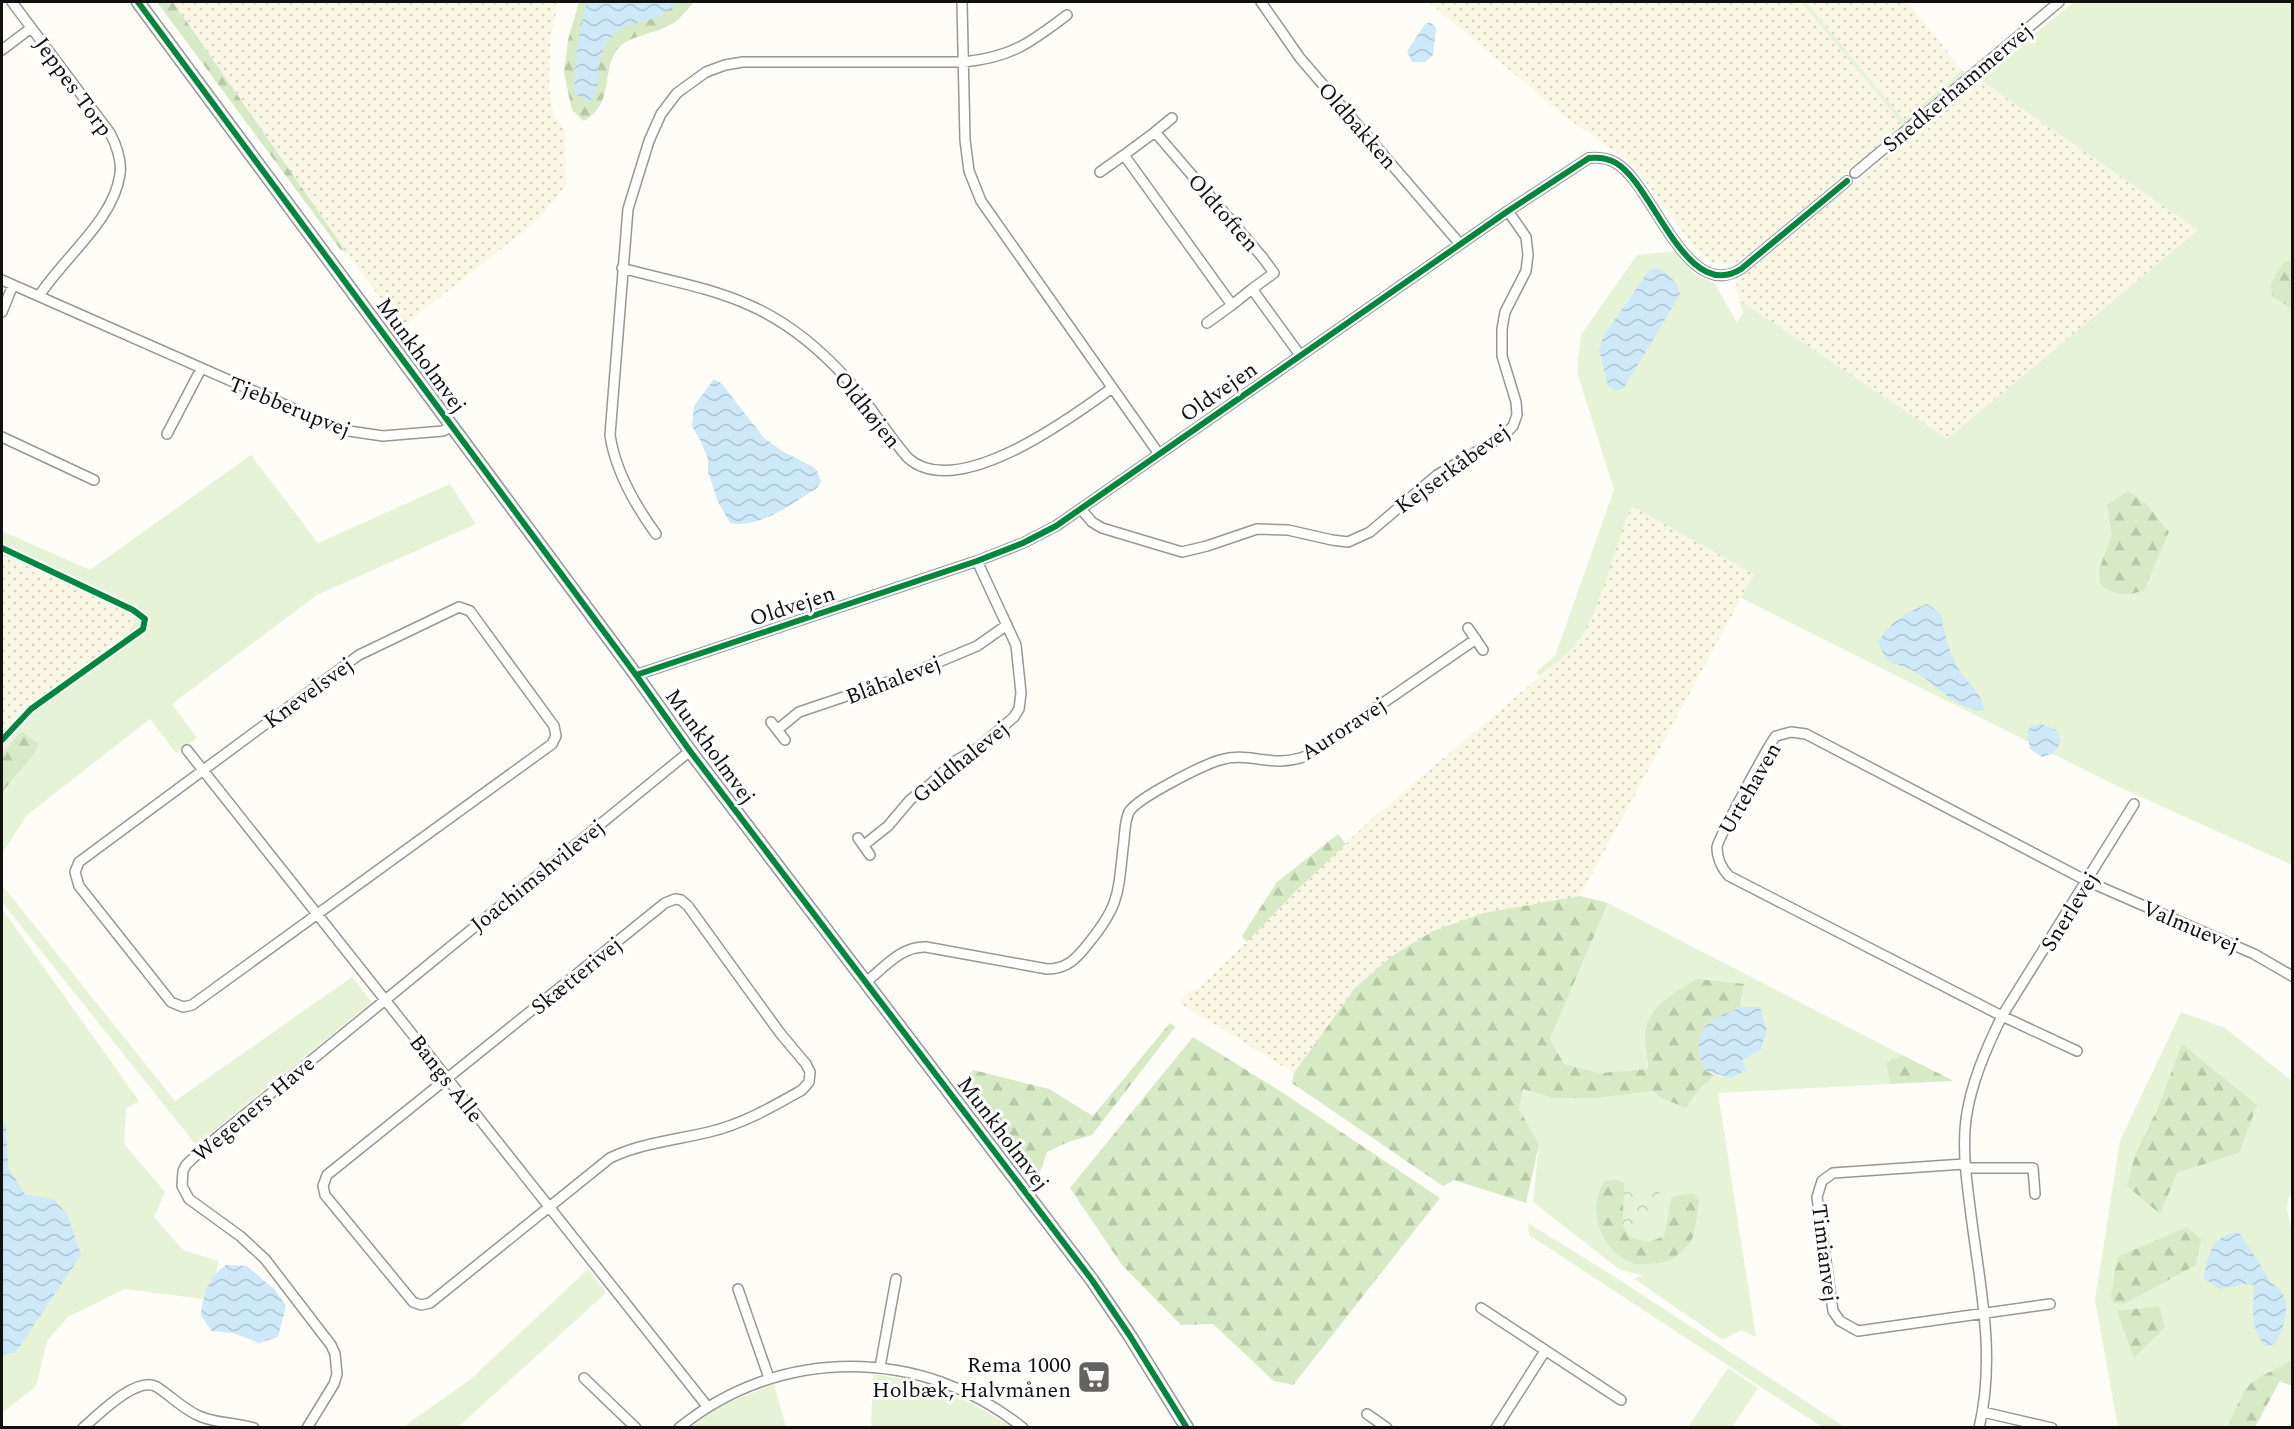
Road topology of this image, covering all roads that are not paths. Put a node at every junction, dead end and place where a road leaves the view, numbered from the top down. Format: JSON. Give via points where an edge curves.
{"nodes":[{"id":1,"x":12,"y":2,"type":"edge"},
{"id":2,"x":138,"y":2,"type":"edge"},
{"id":3,"x":962,"y":2,"type":"edge"},
{"id":4,"x":1260,"y":2,"type":"edge"},
{"id":5,"x":2042,"y":2,"type":"edge"},
{"id":6,"x":2059,"y":2,"type":"edge"},
{"id":7,"x":2048,"y":10,"type":"junction"},
{"id":8,"x":1067,"y":15,"type":"dead end"},
{"id":9,"x":31,"y":28,"type":"junction"},
{"id":10,"x":2,"y":50,"type":"edge"},
{"id":11,"x":964,"y":62,"type":"junction"},
{"id":12,"x":1172,"y":118,"type":"dead end"},
{"id":13,"x":1155,"y":132,"type":"junction"},
{"id":14,"x":1124,"y":155,"type":"junction"},
{"id":15,"x":1100,"y":172,"type":"dead end"},
{"id":16,"x":1855,"y":173,"type":"dead end"},
{"id":17,"x":1847,"y":181,"type":"dead end"},
{"id":18,"x":1508,"y":211,"type":"junction"},
{"id":19,"x":1460,"y":244,"type":"junction"},
{"id":20,"x":622,"y":268,"type":"junction"},
{"id":21,"x":2,"y":280,"type":"edge"},
{"id":22,"x":13,"y":285,"type":"junction"},
{"id":23,"x":1252,"y":290,"type":"junction"},
{"id":24,"x":39,"y":296,"type":"junction"},
{"id":25,"x":1232,"y":305,"type":"junction"},
{"id":26,"x":2,"y":312,"type":"edge"},
{"id":27,"x":1207,"y":323,"type":"dead end"},
{"id":28,"x":1300,"y":355,"type":"junction"},
{"id":29,"x":201,"y":369,"type":"junction"},
{"id":30,"x":1112,"y":388,"type":"junction"},
{"id":31,"x":452,"y":426,"type":"junction"},
{"id":32,"x":167,"y":434,"type":"dead end"},
{"id":33,"x":2,"y":437,"type":"edge"},
{"id":34,"x":1159,"y":454,"type":"junction"},
{"id":35,"x":94,"y":480,"type":"dead end"},
{"id":36,"x":1082,"y":509,"type":"junction"},
{"id":37,"x":656,"y":534,"type":"dead end"},
{"id":38,"x":977,"y":561,"type":"junction"},
{"id":39,"x":1007,"y":625,"type":"junction"},
{"id":40,"x":1468,"y":628,"type":"dead end"},
{"id":41,"x":1476,"y":639,"type":"junction"},
{"id":42,"x":1483,"y":650,"type":"dead end"},
{"id":43,"x":636,"y":675,"type":"junction"},
{"id":44,"x":771,"y":722,"type":"dead end"},
{"id":45,"x":777,"y":730,"type":"junction"},
{"id":46,"x":785,"y":740,"type":"dead end"},
{"id":47,"x":187,"y":750,"type":"dead end"},
{"id":48,"x":690,"y":751,"type":"junction"},
{"id":49,"x":203,"y":770,"type":"junction"},
{"id":50,"x":2134,"y":804,"type":"dead end"},
{"id":51,"x":870,"y":855,"type":"dead end"},
{"id":52,"x":2087,"y":881,"type":"junction"},
{"id":53,"x":317,"y":914,"type":"junction"},
{"id":54,"x":2292,"y":976,"type":"edge"},
{"id":55,"x":866,"y":982,"type":"junction"},
{"id":56,"x":385,"y":1000,"type":"junction"},
{"id":57,"x":2002,"y":1016,"type":"junction"},
{"id":58,"x":2077,"y":1050,"type":"dead end"},
{"id":59,"x":447,"y":1078,"type":"junction"},
{"id":60,"x":1964,"y":1166,"type":"junction"},
{"id":61,"x":2036,"y":1194,"type":"dead end"},
{"id":62,"x":549,"y":1206,"type":"junction"},
{"id":63,"x":896,"y":1279,"type":"dead end"},
{"id":64,"x":738,"y":1289,"type":"dead end"},
{"id":65,"x":2050,"y":1304,"type":"dead end"},
{"id":66,"x":1481,"y":1308,"type":"dead end"},
{"id":67,"x":1984,"y":1314,"type":"junction"},
{"id":68,"x":1545,"y":1351,"type":"junction"},
{"id":69,"x":880,"y":1367,"type":"junction"},
{"id":70,"x":584,"y":1378,"type":"dead end"},
{"id":71,"x":769,"y":1378,"type":"junction"},
{"id":72,"x":1621,"y":1400,"type":"dead end"},
{"id":73,"x":707,"y":1406,"type":"junction"},
{"id":74,"x":1983,"y":1412,"type":"junction"},
{"id":75,"x":1367,"y":1414,"type":"dead end"},
{"id":76,"x":83,"y":1428,"type":"edge"},
{"id":77,"x":254,"y":1428,"type":"edge"},
{"id":78,"x":307,"y":1428,"type":"edge"},
{"id":79,"x":636,"y":1428,"type":"edge"},
{"id":80,"x":679,"y":1428,"type":"edge"},
{"id":81,"x":1023,"y":1428,"type":"edge"},
{"id":82,"x":1187,"y":1428,"type":"edge"},
{"id":83,"x":1387,"y":1428,"type":"edge"},
{"id":84,"x":1496,"y":1428,"type":"edge"},
{"id":85,"x":1979,"y":1428,"type":"edge"},
{"id":86,"x":2052,"y":1428,"type":"edge"}],
"edges":[{"from":1,"to":9,"type":"street","name":"Jeppes Torp"},
{"from":2,"to":31,"type":"street","name":"Munkholmvej"},
{"from":3,"to":11,"type":"street"},
{"from":4,"to":19,"type":"street","name":"Oldbakken","via":[[1300,58]]},
{"from":5,"to":7,"type":"street"},
{"from":6,"to":7,"type":"street","name":"Snedkerhammervej"},
{"from":7,"to":16,"type":"street","name":"Snedkerhammervej"},
{"from":8,"to":11,"type":"street","via":[[1022,47],[992,58]]},
{"from":9,"to":10,"type":"street"},
{"from":9,"to":24,"type":"street","name":"Jeppes Torp","via":[[110,133],[120,172],[104,212]]},
{"from":11,"to":20,"type":"street","via":[[743,62],[721,66],[698,77],[669,102],[649,141],[628,209]]},
{"from":11,"to":30,"type":"street","via":[[966,162],[971,181]]},
{"from":12,"to":13,"type":"street"},
{"from":13,"to":14,"type":"street"},
{"from":13,"to":23,"type":"street","name":"Oldtoften","via":[[1274,273]]},
{"from":14,"to":15,"type":"street"},
{"from":14,"to":25,"type":"street","name":"Oldtoften"},
{"from":17,"to":18,"type":"street","name":"Oldvejen","via":[[1749,263],[1725,276],[1702,269],[1673,238],[1630,176],[1616,163],[1603,158],[1589,158]]},
{"from":18,"to":19,"type":"street","name":"Oldvejen"},
{"from":18,"to":36,"type":"street","name":"Kejserkåbevej","via":[[1526,237],[1528,255],[1526,271],[1505,312],[1502,329],[1502,356],[1516,402],[1516,420],[1503,436],[1420,487],[1370,532],[1344,542],[1288,530],[1257,529],[1182,552],[1101,528]]},
{"from":19,"to":28,"type":"street","name":"Oldvejen"},
{"from":20,"to":30,"type":"street","name":"Oldhøjen","via":[[720,293],[786,325],[846,378],[908,458],[931,470],[957,469],[1006,455]]},
{"from":20,"to":37,"type":"street","via":[[610,435],[626,484]]},
{"from":21,"to":22,"type":"street","name":"Tjebberupvej"},
{"from":22,"to":24,"type":"street","name":"Tjebberupvej"},
{"from":22,"to":26,"type":"street"},
{"from":23,"to":25,"type":"street","name":"Oldtoften"},
{"from":23,"to":28,"type":"street","name":"Oldtoften"},
{"from":24,"to":29,"type":"street","name":"Tjebberupvej"},
{"from":25,"to":27,"type":"street"},
{"from":28,"to":34,"type":"street","name":"Oldvejen"},
{"from":29,"to":31,"type":"street","name":"Tjebberupvej","via":[[356,433],[383,436],[444,431]]},
{"from":29,"to":32,"type":"street","name":"Tjebberupvej"},
{"from":30,"to":34,"type":"street"},
{"from":31,"to":43,"type":"street","name":"Munkholmvej"},
{"from":33,"to":35,"type":"street"},
{"from":34,"to":36,"type":"street","name":"Oldvejen"},
{"from":36,"to":38,"type":"street","name":"Oldvejen","via":[[1029,539]]},
{"from":38,"to":39,"type":"street","name":"Guldhalevej"},
{"from":38,"to":43,"type":"street","name":"Oldvejen"},
{"from":39,"to":45,"type":"street","name":"Blåhalevej","via":[[977,646],[903,677],[799,712]]},
{"from":39,"to":51,"type":"street","name":"Guldhalevej","via":[[1016,645],[1021,693],[1016,715],[978,748],[952,763],[910,800],[888,826],[861,842]]},
{"from":40,"to":41,"type":"street"},
{"from":41,"to":42,"type":"street"},
{"from":41,"to":55,"type":"street","name":"Auroravej","via":[[1311,754],[1282,762],[1220,759],[1135,804],[1127,819],[1115,906],[1076,959],[1066,966],[1040,968],[914,947]]},
{"from":43,"to":48,"type":"street","name":"Munkholmvej"},
{"from":44,"to":45,"type":"street"},
{"from":45,"to":46,"type":"street"},
{"from":47,"to":49,"type":"street","name":"Bangs Alle"},
{"from":48,"to":55,"type":"street","name":"Munkholmvej"},
{"from":48,"to":56,"type":"street","name":"Joachimshvilevej"},
{"from":49,"to":53,"type":"street","name":"Bangs Alle"},
{"from":49,"to":53,"type":"street","name":"Knevelsvej","via":[[79,862],[75,870],[79,886],[177,1006],[192,1005]]},
{"from":49,"to":53,"type":"street","name":"Knevelsvej","via":[[359,655],[453,609],[470,611],[554,726],[554,740],[550,747]]},
{"from":50,"to":52,"type":"street","name":"Snerlevej"},
{"from":52,"to":54,"type":"street","name":"Valmuevej","via":[[2254,954]]},
{"from":52,"to":57,"type":"street","name":"Snerlevej"},
{"from":52,"to":57,"type":"street","name":"Urtehaven","via":[[1806,734],[1786,733],[1771,742],[1719,839],[1719,859],[1725,872]]},
{"from":53,"to":56,"type":"street","name":"Bangs Alle"},
{"from":55,"to":82,"type":"street","name":"Munkholmvej","via":[[1092,1280]]},
{"from":56,"to":59,"type":"street","name":"Bangs Alle"},
{"from":56,"to":78,"type":"street","name":"Wegeners Have","via":[[204,1148],[186,1165],[182,1176],[189,1199],[265,1259],[331,1345],[337,1364],[334,1384]]},
{"from":57,"to":58,"type":"street"},
{"from":57,"to":60,"type":"street","name":"Snerlevej","via":[[1973,1087],[1966,1120]]},
{"from":59,"to":62,"type":"street","name":"Bangs Alle"},
{"from":59,"to":62,"type":"street","name":"Skætterivej","via":[[329,1173],[325,1195],[410,1300],[421,1305],[429,1304]]},
{"from":59,"to":62,"type":"street","name":"Skætterivej","via":[[665,903],[678,899],[688,906],[806,1064],[809,1082],[802,1090],[739,1123],[610,1158]]},
{"from":60,"to":61,"type":"street","via":[[2033,1168]]},
{"from":60,"to":67,"type":"street","name":"Snerlevej"},
{"from":60,"to":67,"type":"street","name":"Timianvej","via":[[1833,1173],[1822,1181],[1817,1197],[1833,1311],[1838,1320],[1858,1331]]},
{"from":62,"to":73,"type":"street","name":"Bangs Alle"},
{"from":63,"to":69,"type":"street"},
{"from":64,"to":71,"type":"street"},
{"from":65,"to":67,"type":"street"},
{"from":66,"to":68,"type":"street"},
{"from":67,"to":74,"type":"street","name":"Snerlevej","via":[[1988,1368]]},
{"from":68,"to":72,"type":"street"},
{"from":68,"to":84,"type":"street"},
{"from":69,"to":71,"type":"street","via":[[826,1367]]},
{"from":69,"to":81,"type":"street","via":[[947,1385],[986,1403]]},
{"from":70,"to":79,"type":"street"},
{"from":71,"to":73,"type":"street"},
{"from":73,"to":80,"type":"street"},
{"from":74,"to":85,"type":"street","name":"Snerlevej"},
{"from":74,"to":86,"type":"street"},
{"from":75,"to":83,"type":"street"},
{"from":76,"to":77,"type":"street","via":[[143,1384],[155,1386],[206,1419]]}]}
